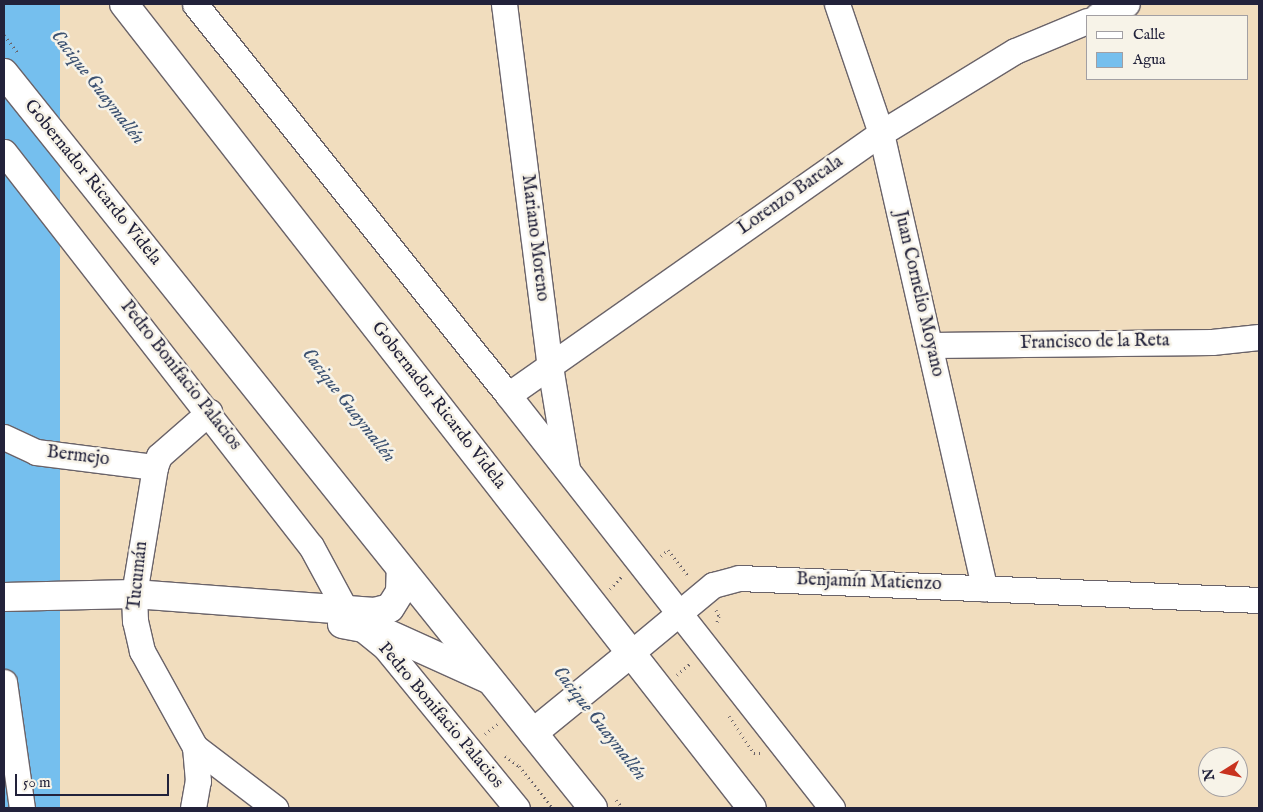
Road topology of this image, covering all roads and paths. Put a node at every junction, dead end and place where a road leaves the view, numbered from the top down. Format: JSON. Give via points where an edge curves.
{"nodes":[{"id":1,"x":124,"y":4,"type":"edge"},
{"id":2,"x":504,"y":4,"type":"edge"},
{"id":3,"x":837,"y":4,"type":"edge"},
{"id":4,"x":1127,"y":4,"type":"edge"},
{"id":5,"x":198,"y":5,"type":"edge"},
{"id":6,"x":1100,"y":15,"type":"edge"},
{"id":7,"x":1086,"y":20,"type":"edge"},
{"id":8,"x":4,"y":73,"type":"edge"},
{"id":9,"x":881,"y":133,"type":"junction"},
{"id":10,"x":5,"y":155,"type":"edge"},
{"id":11,"x":1259,"y":337,"type":"edge"},
{"id":12,"x":930,"y":345,"type":"junction"},
{"id":13,"x":550,"y":366,"type":"junction"},
{"id":14,"x":508,"y":394,"type":"junction"},
{"id":15,"x":209,"y":412,"type":"junction"},
{"id":16,"x":4,"y":437,"type":"edge"},
{"id":17,"x":154,"y":467,"type":"junction"},
{"id":18,"x":568,"y":471,"type":"junction"},
{"id":19,"x":401,"y":569,"type":"junction"},
{"id":20,"x":984,"y":588,"type":"junction"},
{"id":21,"x":134,"y":594,"type":"junction"},
{"id":22,"x":4,"y":597,"type":"edge"},
{"id":23,"x":1259,"y":600,"type":"edge"},
{"id":24,"x":678,"y":612,"type":"junction"},
{"id":25,"x":352,"y":618,"type":"junction"},
{"id":26,"x":631,"y":653,"type":"junction"},
{"id":27,"x":488,"y":679,"type":"junction"},
{"id":28,"x":4,"y":682,"type":"edge"},
{"id":29,"x":533,"y":733,"type":"junction"},
{"id":30,"x":195,"y":747,"type":"junction"},
{"id":31,"x":22,"y":808,"type":"edge"},
{"id":32,"x":194,"y":808,"type":"edge"},
{"id":33,"x":275,"y":808,"type":"edge"},
{"id":34,"x":517,"y":808,"type":"edge"},
{"id":35,"x":592,"y":808,"type":"edge"},
{"id":36,"x":752,"y":808,"type":"edge"},
{"id":37,"x":832,"y":808,"type":"edge"}],
"edges":[{"from":1,"to":26,"type":"main road","name":"Gobernador Ricardo Videla"},
{"from":2,"to":13,"type":"street","name":"Mariano Moreno"},
{"from":3,"to":9,"type":"street","name":"Juan Cornelio Moyano"},
{"from":4,"to":6,"type":"street"},
{"from":5,"to":14,"type":"street"},
{"from":7,"to":9,"type":"street","name":"Lorenzo Barcala","via":[[1015,51]]},
{"from":8,"to":19,"type":"main road","name":"Gobernador Ricardo Videla"},
{"from":9,"to":12,"type":"street","name":"Juan Cornelio Moyano"},
{"from":9,"to":13,"type":"street","name":"Lorenzo Barcala"},
{"from":10,"to":15,"type":"street","name":"Pedro Bonifacio Palacios"},
{"from":11,"to":12,"type":"street","name":"Francisco de la Reta","via":[[1212,342]]},
{"from":12,"to":20,"type":"street","name":"Juan Cornelio Moyano"},
{"from":13,"to":14,"type":"street","name":"Lorenzo Barcala"},
{"from":13,"to":18,"type":"street","name":"Mariano Moreno"},
{"from":14,"to":18,"type":"street"},
{"from":15,"to":17,"type":"street","name":"Tucumán","via":[[159,456]]},
{"from":15,"to":25,"type":"street","name":"Pedro Bonifacio Palacios","via":[[311,546]]},
{"from":16,"to":17,"type":"street","name":"Bermejo","via":[[36,452]]},
{"from":17,"to":21,"type":"street","name":"Tucumán"},
{"from":18,"to":24,"type":"street"},
{"from":19,"to":25,"type":"main road","via":[[400,592],[390,608]]},
{"from":19,"to":27,"type":"main road","name":"Gobernador Ricardo Videla"},
{"from":20,"to":23,"type":"street","name":"Benjamín Matienzo"},
{"from":20,"to":24,"type":"street","name":"Benjamín Matienzo","via":[[739,578],[713,585]]},
{"from":21,"to":22,"type":"main road"},
{"from":21,"to":25,"type":"main road","via":[[244,604],[255,612]]},
{"from":21,"to":30,"type":"street","name":"Tucumán","via":[[135,621],[142,651]]},
{"from":24,"to":26,"type":"street","name":"Benjamín Matienzo"},
{"from":24,"to":37,"type":"street"},
{"from":25,"to":27,"type":"main road"},
{"from":25,"to":34,"type":"street","name":"Pedro Bonifacio Palacios","via":[[385,647]]},
{"from":26,"to":29,"type":"main road","name":"Benjamín Matienzo"},
{"from":26,"to":36,"type":"main road","name":"Gobernador Ricardo Videla"},
{"from":27,"to":29,"type":"main road","name":"Gobernador Ricardo Videla"},
{"from":28,"to":31,"type":"street"},
{"from":29,"to":35,"type":"main road","name":"Gobernador Ricardo Videla"},
{"from":30,"to":32,"type":"street","name":"Tucumán","via":[[198,781]]},
{"from":30,"to":33,"type":"street"}]}
